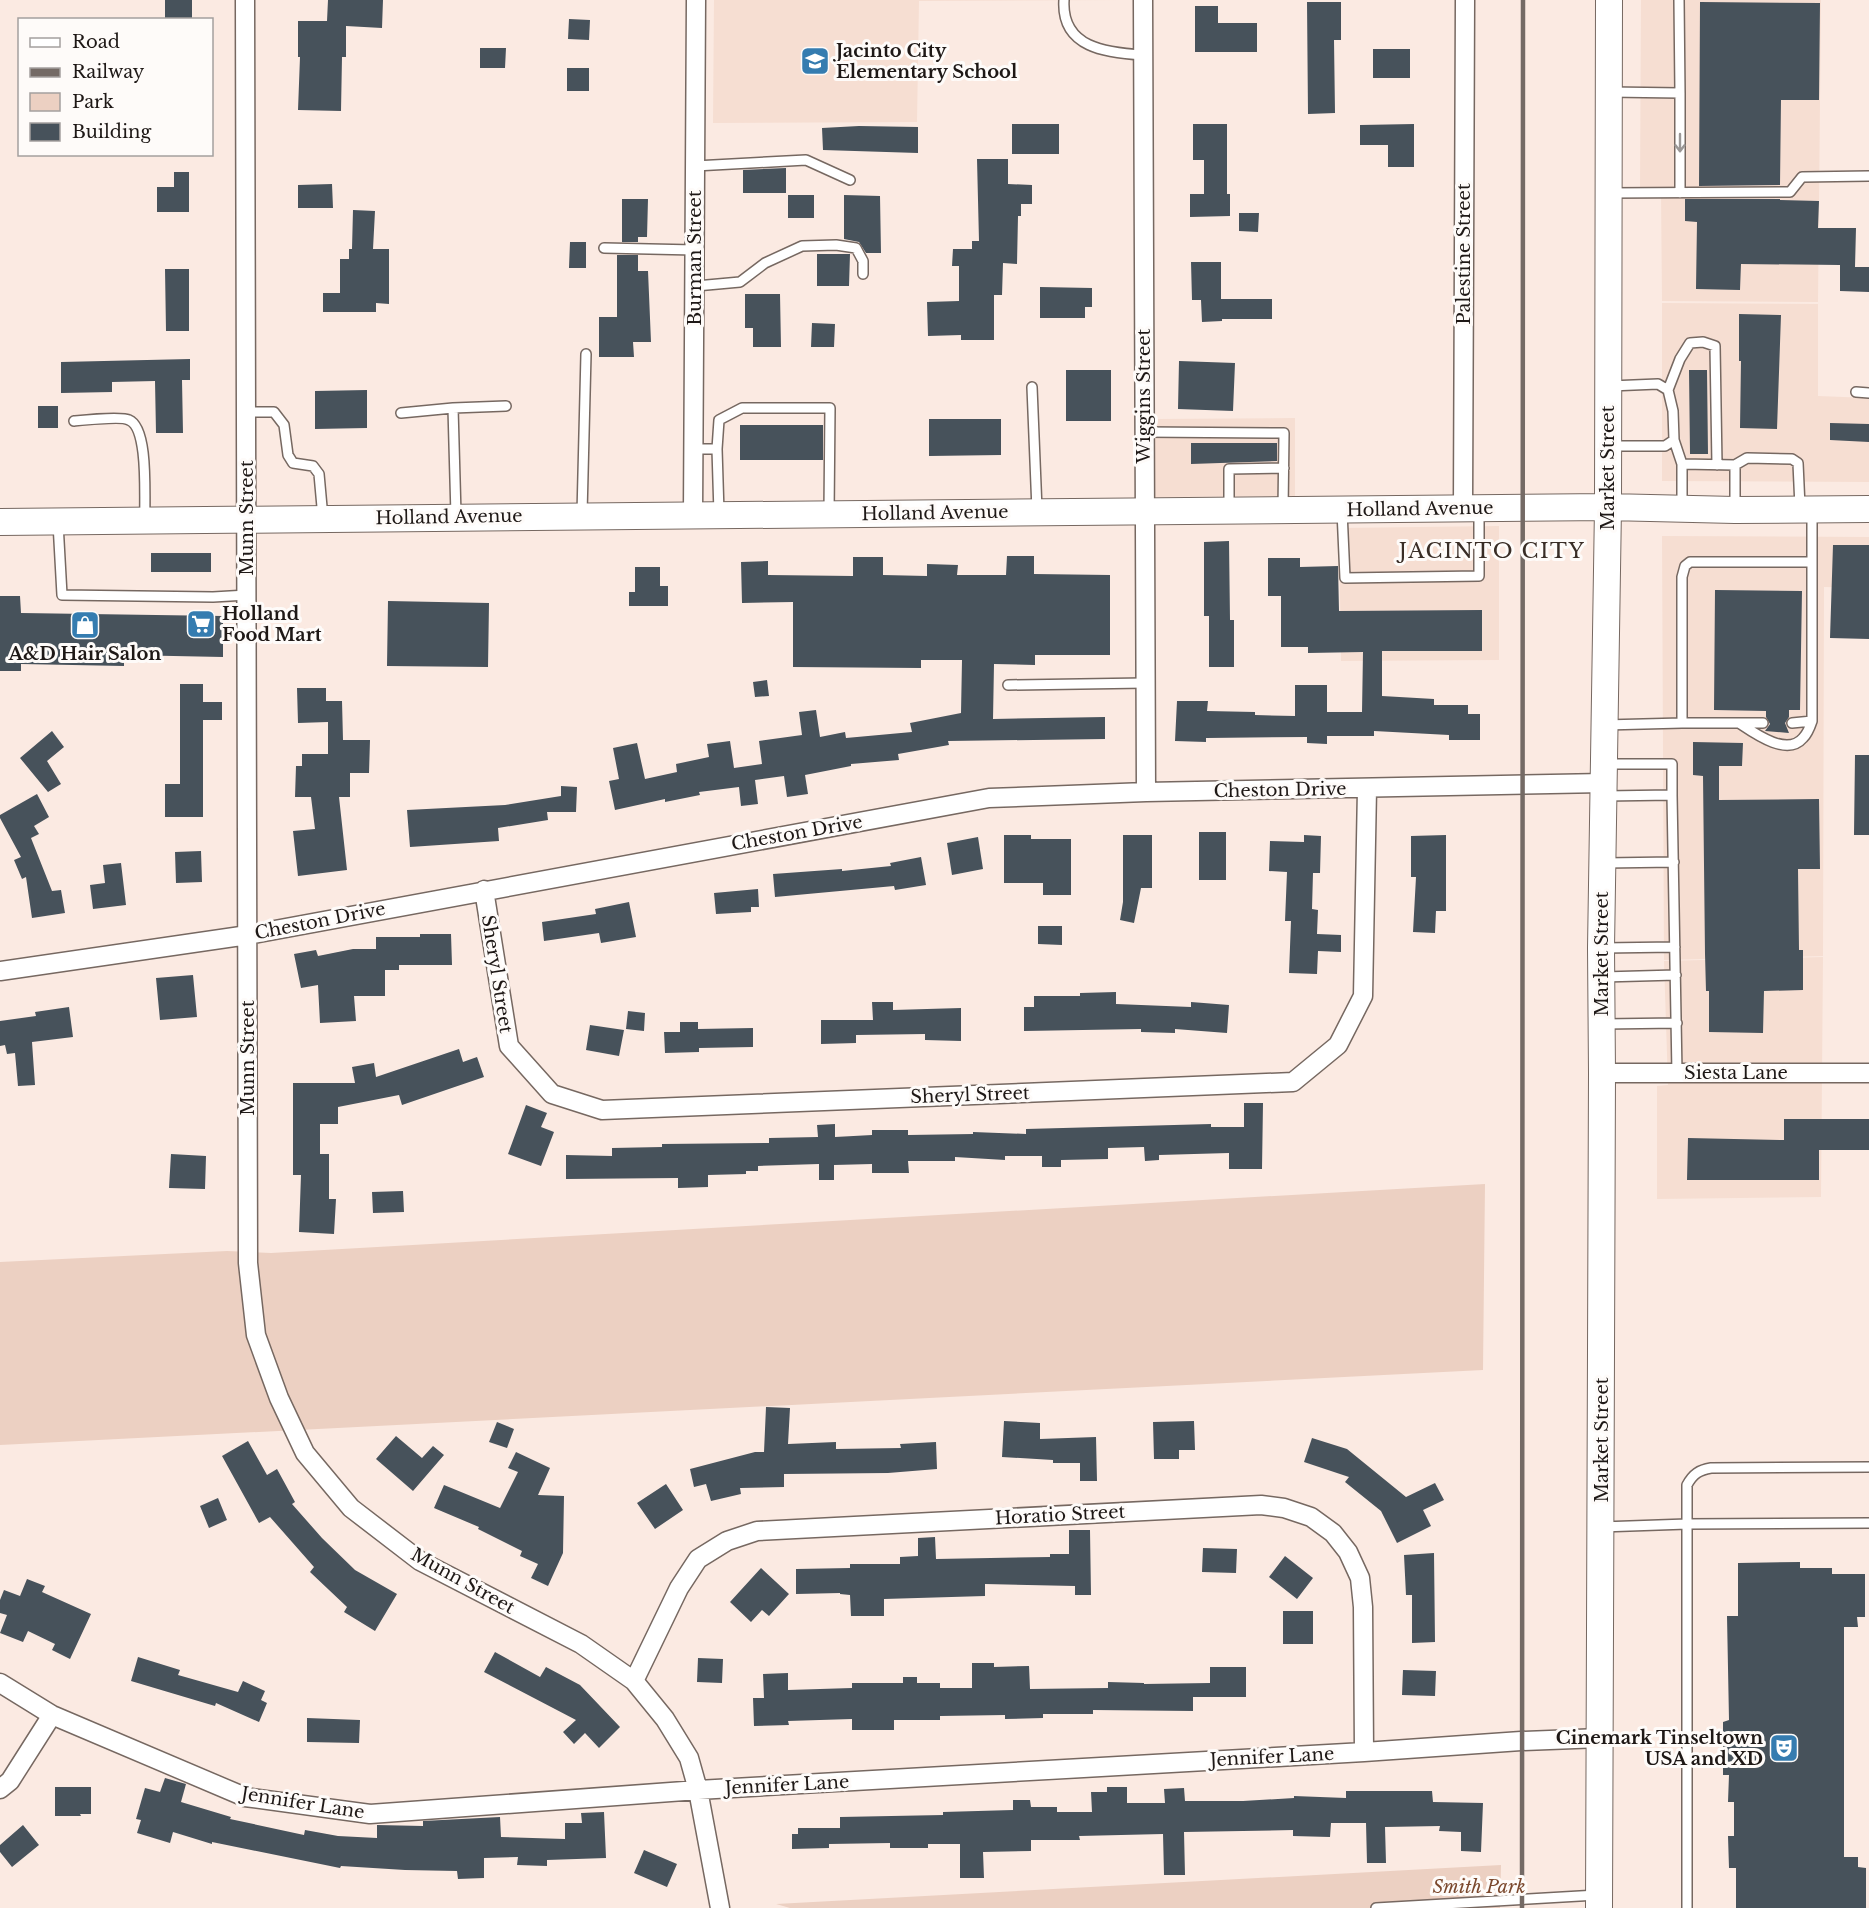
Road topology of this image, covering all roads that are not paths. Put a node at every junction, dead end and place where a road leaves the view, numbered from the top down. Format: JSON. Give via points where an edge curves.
{"nodes":[{"id":1,"x":245,"y":0,"type":"edge"},
{"id":2,"x":696,"y":0,"type":"edge"},
{"id":3,"x":1064,"y":0,"type":"edge"},
{"id":4,"x":1143,"y":0,"type":"edge"},
{"id":5,"x":1465,"y":0,"type":"edge"},
{"id":6,"x":1610,"y":0,"type":"edge"},
{"id":7,"x":1679,"y":0,"type":"edge"},
{"id":8,"x":1143,"y":55,"type":"junction"},
{"id":9,"x":1609,"y":92,"type":"junction"},
{"id":10,"x":1680,"y":93,"type":"junction"},
{"id":11,"x":695,"y":166,"type":"junction"},
{"id":12,"x":1869,"y":176,"type":"edge"},
{"id":13,"x":850,"y":180,"type":"dead end"},
{"id":14,"x":1608,"y":193,"type":"junction"},
{"id":15,"x":1680,"y":193,"type":"junction"},
{"id":16,"x":604,"y":248,"type":"dead end"},
{"id":17,"x":695,"y":250,"type":"junction"},
{"id":18,"x":863,"y":274,"type":"dead end"},
{"id":19,"x":696,"y":286,"type":"junction"},
{"id":20,"x":586,"y":354,"type":"dead end"},
{"id":21,"x":1608,"y":386,"type":"junction"},
{"id":22,"x":1032,"y":387,"type":"dead end"},
{"id":23,"x":1668,"y":390,"type":"junction"},
{"id":24,"x":1856,"y":392,"type":"dead end"},
{"id":25,"x":1869,"y":393,"type":"edge"},
{"id":26,"x":506,"y":406,"type":"dead end"},
{"id":27,"x":453,"y":408,"type":"junction"},
{"id":28,"x":246,"y":412,"type":"junction"},
{"id":29,"x":401,"y":413,"type":"dead end"},
{"id":30,"x":74,"y":421,"type":"dead end"},
{"id":31,"x":1144,"y":432,"type":"junction"},
{"id":32,"x":1674,"y":440,"type":"junction"},
{"id":33,"x":1608,"y":446,"type":"junction"},
{"id":34,"x":694,"y":449,"type":"junction"},
{"id":35,"x":717,"y":449,"type":"junction"},
{"id":36,"x":1682,"y":464,"type":"junction"},
{"id":37,"x":1717,"y":465,"type":"junction"},
{"id":38,"x":1735,"y":465,"type":"junction"},
{"id":39,"x":1284,"y":468,"type":"junction"},
{"id":40,"x":1608,"y":507,"type":"junction"},
{"id":41,"x":1471,"y":508,"type":"junction"},
{"id":42,"x":1342,"y":509,"type":"junction"},
{"id":43,"x":1682,"y":509,"type":"junction"},
{"id":44,"x":1869,"y":509,"type":"edge"},
{"id":45,"x":1229,"y":510,"type":"junction"},
{"id":46,"x":1282,"y":510,"type":"junction"},
{"id":47,"x":1735,"y":510,"type":"junction"},
{"id":48,"x":1806,"y":510,"type":"junction"},
{"id":49,"x":1145,"y":511,"type":"junction"},
{"id":50,"x":1037,"y":512,"type":"junction"},
{"id":51,"x":829,"y":514,"type":"junction"},
{"id":52,"x":693,"y":515,"type":"junction"},
{"id":53,"x":719,"y":515,"type":"junction"},
{"id":54,"x":582,"y":516,"type":"junction"},
{"id":55,"x":456,"y":517,"type":"junction"},
{"id":56,"x":247,"y":519,"type":"junction"},
{"id":57,"x":323,"y":519,"type":"junction"},
{"id":58,"x":145,"y":520,"type":"junction"},
{"id":59,"x":58,"y":521,"type":"junction"},
{"id":60,"x":0,"y":522,"type":"edge"},
{"id":61,"x":1812,"y":562,"type":"junction"},
{"id":62,"x":247,"y":595,"type":"junction"},
{"id":63,"x":1145,"y":683,"type":"junction"},
{"id":64,"x":1008,"y":685,"type":"dead end"},
{"id":65,"x":1812,"y":722,"type":"junction"},
{"id":66,"x":1682,"y":723,"type":"junction"},
{"id":67,"x":1739,"y":723,"type":"junction"},
{"id":68,"x":1763,"y":723,"type":"dead end"},
{"id":69,"x":1792,"y":723,"type":"dead end"},
{"id":70,"x":1605,"y":725,"type":"junction"},
{"id":71,"x":1604,"y":781,"type":"junction"},
{"id":72,"x":1367,"y":789,"type":"junction"},
{"id":73,"x":1146,"y":792,"type":"junction"},
{"id":74,"x":1672,"y":795,"type":"junction"},
{"id":75,"x":1674,"y":862,"type":"junction"},
{"id":76,"x":1602,"y":863,"type":"junction"},
{"id":77,"x":484,"y":890,"type":"junction"},
{"id":78,"x":248,"y":935,"type":"junction"},
{"id":79,"x":1675,"y":947,"type":"junction"},
{"id":80,"x":1601,"y":948,"type":"junction"},
{"id":81,"x":0,"y":971,"type":"edge"},
{"id":82,"x":1676,"y":975,"type":"junction"},
{"id":83,"x":1601,"y":976,"type":"junction"},
{"id":84,"x":1677,"y":1023,"type":"junction"},
{"id":85,"x":1602,"y":1024,"type":"junction"},
{"id":86,"x":1677,"y":1072,"type":"junction"},
{"id":87,"x":1602,"y":1073,"type":"junction"},
{"id":88,"x":1869,"y":1073,"type":"edge"},
{"id":89,"x":1869,"y":1467,"type":"edge"},
{"id":90,"x":1869,"y":1523,"type":"edge"},
{"id":91,"x":1687,"y":1524,"type":"junction"},
{"id":92,"x":1601,"y":1527,"type":"junction"},
{"id":93,"x":634,"y":1681,"type":"junction"},
{"id":94,"x":0,"y":1683,"type":"edge"},
{"id":95,"x":52,"y":1715,"type":"junction"},
{"id":96,"x":1601,"y":1738,"type":"junction"},
{"id":97,"x":1364,"y":1752,"type":"junction"},
{"id":98,"x":0,"y":1789,"type":"edge"},
{"id":99,"x":698,"y":1790,"type":"junction"},
{"id":100,"x":1600,"y":1902,"type":"edge"},
{"id":101,"x":720,"y":1908,"type":"edge"},
{"id":102,"x":1376,"y":1908,"type":"edge"},
{"id":103,"x":1687,"y":1908,"type":"edge"}],
"edges":[{"from":1,"to":28,"type":"street","name":"Munn Street"},
{"from":2,"to":11,"type":"street","name":"Burman Street"},
{"from":3,"to":8,"type":"lane","via":[[1072,33],[1086,43],[1113,53]]},
{"from":4,"to":8,"type":"street","name":"Wiggins Street"},
{"from":5,"to":41,"type":"street","name":"Palestine Street"},
{"from":6,"to":9,"type":"main road","name":"Market Street"},
{"from":7,"to":10,"type":"lane"},
{"from":8,"to":31,"type":"street","name":"Wiggins Street"},
{"from":9,"to":10,"type":"lane"},
{"from":9,"to":14,"type":"main road","name":"Market Street"},
{"from":10,"to":15,"type":"lane","one_way":true},
{"from":11,"to":13,"type":"lane","via":[[806,160]]},
{"from":11,"to":17,"type":"street","name":"Burman Street"},
{"from":12,"to":15,"type":"lane","via":[[1802,177],[1790,192]]},
{"from":14,"to":15,"type":"lane"},
{"from":14,"to":21,"type":"main road","name":"Market Street"},
{"from":16,"to":17,"type":"lane"},
{"from":17,"to":19,"type":"street","name":"Burman Street"},
{"from":18,"to":19,"type":"lane","via":[[863,261],[856,248],[802,246],[765,263],[740,282]]},
{"from":19,"to":34,"type":"street","name":"Burman Street"},
{"from":20,"to":54,"type":"lane"},
{"from":21,"to":23,"type":"lane","via":[[1658,384]]},
{"from":21,"to":33,"type":"main road","name":"Market Street"},
{"from":22,"to":50,"type":"lane"},
{"from":23,"to":32,"type":"lane"},
{"from":23,"to":37,"type":"lane","via":[[1690,343],[1714,346]]},
{"from":24,"to":25,"type":"lane"},
{"from":26,"to":27,"type":"lane"},
{"from":27,"to":29,"type":"lane"},
{"from":27,"to":55,"type":"lane"},
{"from":28,"to":56,"type":"street","name":"Munn Street"},
{"from":28,"to":57,"type":"lane","via":[[274,412],[284,426],[293,463],[313,466],[319,474]]},
{"from":30,"to":58,"type":"lane","via":[[128,419],[136,425],[143,450]]},
{"from":31,"to":39,"type":"lane","via":[[1284,433]]},
{"from":31,"to":49,"type":"street","name":"Wiggins Street"},
{"from":32,"to":33,"type":"lane","via":[[1665,446]]},
{"from":32,"to":36,"type":"lane"},
{"from":33,"to":40,"type":"main road","name":"Market Street"},
{"from":34,"to":35,"type":"lane"},
{"from":34,"to":52,"type":"street","name":"Burman Street"},
{"from":35,"to":51,"type":"lane","via":[[718,420],[742,408],[830,408]]},
{"from":35,"to":53,"type":"lane"},
{"from":36,"to":37,"type":"lane"},
{"from":36,"to":43,"type":"lane"},
{"from":37,"to":38,"type":"lane"},
{"from":38,"to":47,"type":"lane"},
{"from":38,"to":48,"type":"lane","via":[[1747,458],[1792,459],[1798,463]]},
{"from":39,"to":45,"type":"lane","via":[[1228,469]]},
{"from":39,"to":46,"type":"lane"},
{"from":40,"to":41,"type":"main road","name":"Holland Avenue"},
{"from":40,"to":43,"type":"main road","name":"Holland Avenue"},
{"from":40,"to":70,"type":"main road","name":"Market Street"},
{"from":41,"to":42,"type":"main road","name":"Holland Avenue"},
{"from":41,"to":42,"type":"lane","via":[[1479,576],[1345,578]]},
{"from":42,"to":46,"type":"main road","name":"Holland Avenue"},
{"from":43,"to":47,"type":"main road","name":"Holland Avenue"},
{"from":44,"to":48,"type":"main road","name":"Holland Avenue"},
{"from":45,"to":46,"type":"main road","name":"Holland Avenue"},
{"from":45,"to":49,"type":"main road","name":"Holland Avenue"},
{"from":47,"to":48,"type":"main road","name":"Holland Avenue"},
{"from":48,"to":61,"type":"lane"},
{"from":49,"to":50,"type":"main road","name":"Holland Avenue"},
{"from":49,"to":63,"type":"street","name":"Wiggins Street"},
{"from":50,"to":51,"type":"main road","name":"Holland Avenue"},
{"from":51,"to":53,"type":"main road","name":"Holland Avenue"},
{"from":52,"to":53,"type":"main road","name":"Holland Avenue"},
{"from":52,"to":54,"type":"main road","name":"Holland Avenue"},
{"from":54,"to":55,"type":"main road","name":"Holland Avenue"},
{"from":55,"to":57,"type":"main road","name":"Holland Avenue"},
{"from":56,"to":57,"type":"main road","name":"Holland Avenue"},
{"from":56,"to":58,"type":"main road","name":"Holland Avenue"},
{"from":56,"to":62,"type":"street","name":"Munn Street"},
{"from":58,"to":59,"type":"main road","name":"Holland Avenue"},
{"from":59,"to":60,"type":"main road","name":"Holland Avenue"},
{"from":59,"to":62,"type":"lane","via":[[62,595]]},
{"from":61,"to":65,"type":"lane"},
{"from":61,"to":66,"type":"lane","via":[[1690,562],[1685,566]]},
{"from":62,"to":78,"type":"street","name":"Munn Street"},
{"from":63,"to":64,"type":"lane"},
{"from":63,"to":73,"type":"street","name":"Wiggins Street"},
{"from":65,"to":67,"type":"lane","via":[[1804,738],[1786,745],[1766,741]]},
{"from":65,"to":69,"type":"lane"},
{"from":66,"to":67,"type":"lane"},
{"from":66,"to":70,"type":"lane"},
{"from":67,"to":68,"type":"lane"},
{"from":70,"to":71,"type":"main road","name":"Market Street"},
{"from":71,"to":72,"type":"street","name":"Cheston Drive"},
{"from":71,"to":74,"type":"lane"},
{"from":71,"to":74,"type":"lane","via":[[1672,764]]},
{"from":71,"to":76,"type":"main road","name":"Market Street"},
{"from":72,"to":73,"type":"street","name":"Cheston Drive"},
{"from":72,"to":77,"type":"street","name":"Sheryl Street","via":[[1363,996],[1338,1045],[1293,1082],[602,1110],[552,1094],[509,1046]]},
{"from":73,"to":77,"type":"street","name":"Cheston Drive","via":[[989,798]]},
{"from":74,"to":75,"type":"lane"},
{"from":75,"to":76,"type":"lane"},
{"from":75,"to":79,"type":"lane"},
{"from":76,"to":80,"type":"main road","name":"Market Street"},
{"from":77,"to":78,"type":"street","name":"Cheston Drive"},
{"from":78,"to":81,"type":"street","name":"Cheston Drive"},
{"from":78,"to":93,"type":"street","name":"Munn Street","via":[[248,1263],[256,1335],[279,1398],[305,1452],[351,1508],[420,1561],[581,1644]]},
{"from":79,"to":80,"type":"lane"},
{"from":79,"to":82,"type":"lane"},
{"from":80,"to":83,"type":"main road","name":"Market Street"},
{"from":82,"to":83,"type":"lane"},
{"from":82,"to":84,"type":"lane"},
{"from":83,"to":85,"type":"main road","name":"Market Street"},
{"from":84,"to":85,"type":"lane"},
{"from":84,"to":86,"type":"lane"},
{"from":85,"to":87,"type":"main road","name":"Market Street"},
{"from":86,"to":87,"type":"street","name":"Siesta Lane"},
{"from":86,"to":88,"type":"street","name":"Siesta Lane"},
{"from":87,"to":92,"type":"main road","name":"Market Street"},
{"from":89,"to":91,"type":"lane","via":[[1700,1470],[1687,1485]]},
{"from":90,"to":91,"type":"lane"},
{"from":91,"to":92,"type":"lane"},
{"from":91,"to":103,"type":"lane"},
{"from":92,"to":96,"type":"main road","name":"Market Street"},
{"from":93,"to":97,"type":"street","name":"Horatio Street","via":[[679,1588],[698,1559],[727,1541],[757,1531],[1261,1505],[1311,1517],[1333,1533],[1348,1552],[1360,1578]]},
{"from":93,"to":99,"type":"street","name":"Munn Street","via":[[665,1719],[689,1758]]},
{"from":94,"to":95,"type":"street","name":"Jennifer Lane"},
{"from":95,"to":98,"type":"street","via":[[10,1781]]},
{"from":95,"to":99,"type":"street","name":"Jennifer Lane","via":[[245,1797],[370,1814]]},
{"from":96,"to":97,"type":"street","name":"Jennifer Lane"},
{"from":96,"to":100,"type":"main road","name":"Market Street"},
{"from":97,"to":99,"type":"street","name":"Jennifer Lane"},
{"from":99,"to":101,"type":"street","name":"Munn Street"},
{"from":100,"to":102,"type":"lane"}]}
